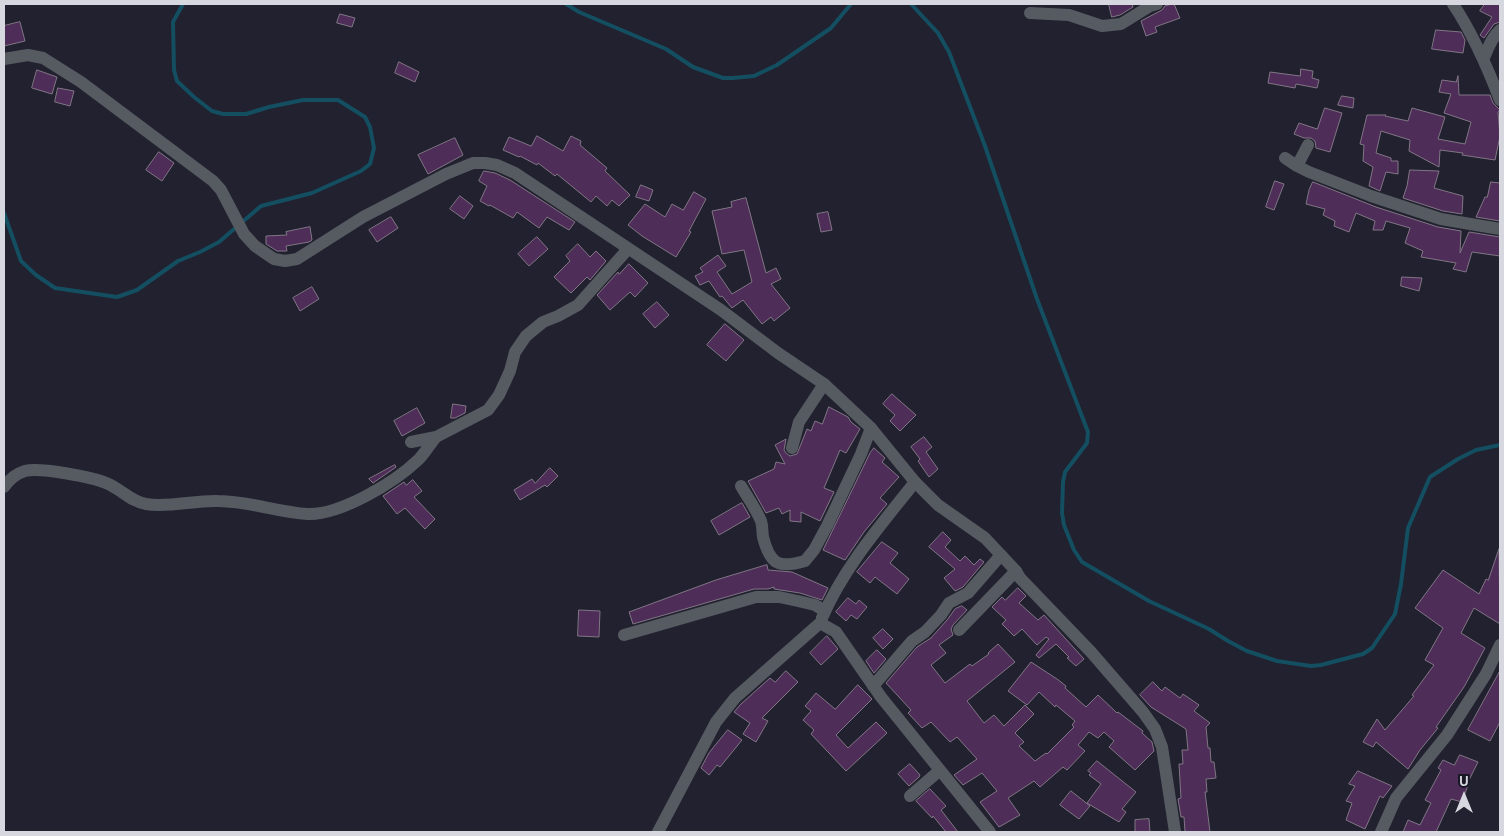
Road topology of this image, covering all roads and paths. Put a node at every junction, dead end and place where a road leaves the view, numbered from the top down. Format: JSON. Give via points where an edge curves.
{"nodes":[{"id":1,"x":1157,"y":4,"type":"edge"},
{"id":2,"x":1453,"y":4,"type":"edge"},
{"id":3,"x":1030,"y":13,"type":"dead end"},
{"id":4,"x":1500,"y":30,"type":"edge"},
{"id":5,"x":1484,"y":58,"type":"junction"},
{"id":6,"x":4,"y":60,"type":"edge"},
{"id":7,"x":1500,"y":100,"type":"edge"},
{"id":8,"x":1308,"y":145,"type":"dead end"},
{"id":9,"x":1285,"y":158,"type":"dead end"},
{"id":10,"x":1297,"y":166,"type":"junction"},
{"id":11,"x":1500,"y":229,"type":"edge"},
{"id":12,"x":628,"y":249,"type":"junction"},
{"id":13,"x":824,"y":384,"type":"junction"},
{"id":14,"x":871,"y":428,"type":"junction"},
{"id":15,"x":436,"y":436,"type":"junction"},
{"id":16,"x":411,"y":442,"type":"dead end"},
{"id":17,"x":792,"y":448,"type":"dead end"},
{"id":18,"x":915,"y":482,"type":"junction"},
{"id":19,"x":741,"y":486,"type":"dead end"},
{"id":20,"x":4,"y":487,"type":"edge"},
{"id":21,"x":1001,"y":555,"type":"junction"},
{"id":22,"x":1016,"y":572,"type":"junction"},
{"id":23,"x":822,"y":617,"type":"junction"},
{"id":24,"x":959,"y":630,"type":"dead end"},
{"id":25,"x":624,"y":635,"type":"dead end"},
{"id":26,"x":1500,"y":645,"type":"edge"},
{"id":27,"x":874,"y":686,"type":"junction"},
{"id":28,"x":939,"y":771,"type":"junction"},
{"id":29,"x":910,"y":796,"type":"dead end"},
{"id":30,"x":658,"y":832,"type":"edge"},
{"id":31,"x":990,"y":832,"type":"edge"},
{"id":32,"x":1175,"y":832,"type":"edge"},
{"id":33,"x":1381,"y":832,"type":"edge"}],
"edges":[{"from":1,"to":3,"type":"street","via":[[1121,24],[1102,26],[1068,15]]},
{"from":2,"to":5,"type":"street"},
{"from":4,"to":5,"type":"street"},
{"from":5,"to":7,"type":"street"},
{"from":6,"to":12,"type":"street","via":[[28,55],[43,58],[188,160],[221,190],[244,234],[274,259],[297,259],[363,217],[446,174],[473,163],[485,162],[515,173]]},
{"from":8,"to":10,"type":"street"},
{"from":9,"to":10,"type":"street"},
{"from":10,"to":11,"type":"street","via":[[1371,196],[1441,219]]},
{"from":12,"to":13,"type":"street","via":[[721,310]]},
{"from":12,"to":15,"type":"street","via":[[578,305],[543,322],[526,336],[515,352],[499,395],[488,410]]},
{"from":13,"to":14,"type":"street"},
{"from":13,"to":17,"type":"street","via":[[798,422]]},
{"from":14,"to":18,"type":"street"},
{"from":14,"to":19,"type":"street","via":[[827,526],[805,561],[782,566],[775,563],[768,552],[761,521]]},
{"from":15,"to":16,"type":"street"},
{"from":15,"to":20,"type":"street","via":[[419,460],[395,478],[347,506],[326,512],[308,514],[242,502],[145,504],[108,483],[37,470],[16,475]]},
{"from":18,"to":21,"type":"street","via":[[938,505],[985,538]]},
{"from":18,"to":23,"type":"street","via":[[849,568]]},
{"from":21,"to":22,"type":"street"},
{"from":21,"to":27,"type":"street","via":[[968,593],[949,603],[925,632],[912,641]]},
{"from":22,"to":24,"type":"street"},
{"from":22,"to":32,"type":"street","via":[[1091,652],[1156,729],[1162,747]]},
{"from":23,"to":25,"type":"street","via":[[815,606],[779,597],[756,597]]},
{"from":23,"to":27,"type":"street"},
{"from":23,"to":30,"type":"street","via":[[735,698],[716,722]]},
{"from":26,"to":33,"type":"street","via":[[1486,674],[1447,735],[1396,798]]},
{"from":27,"to":28,"type":"street"},
{"from":28,"to":29,"type":"street"},
{"from":28,"to":31,"type":"street"}]}
